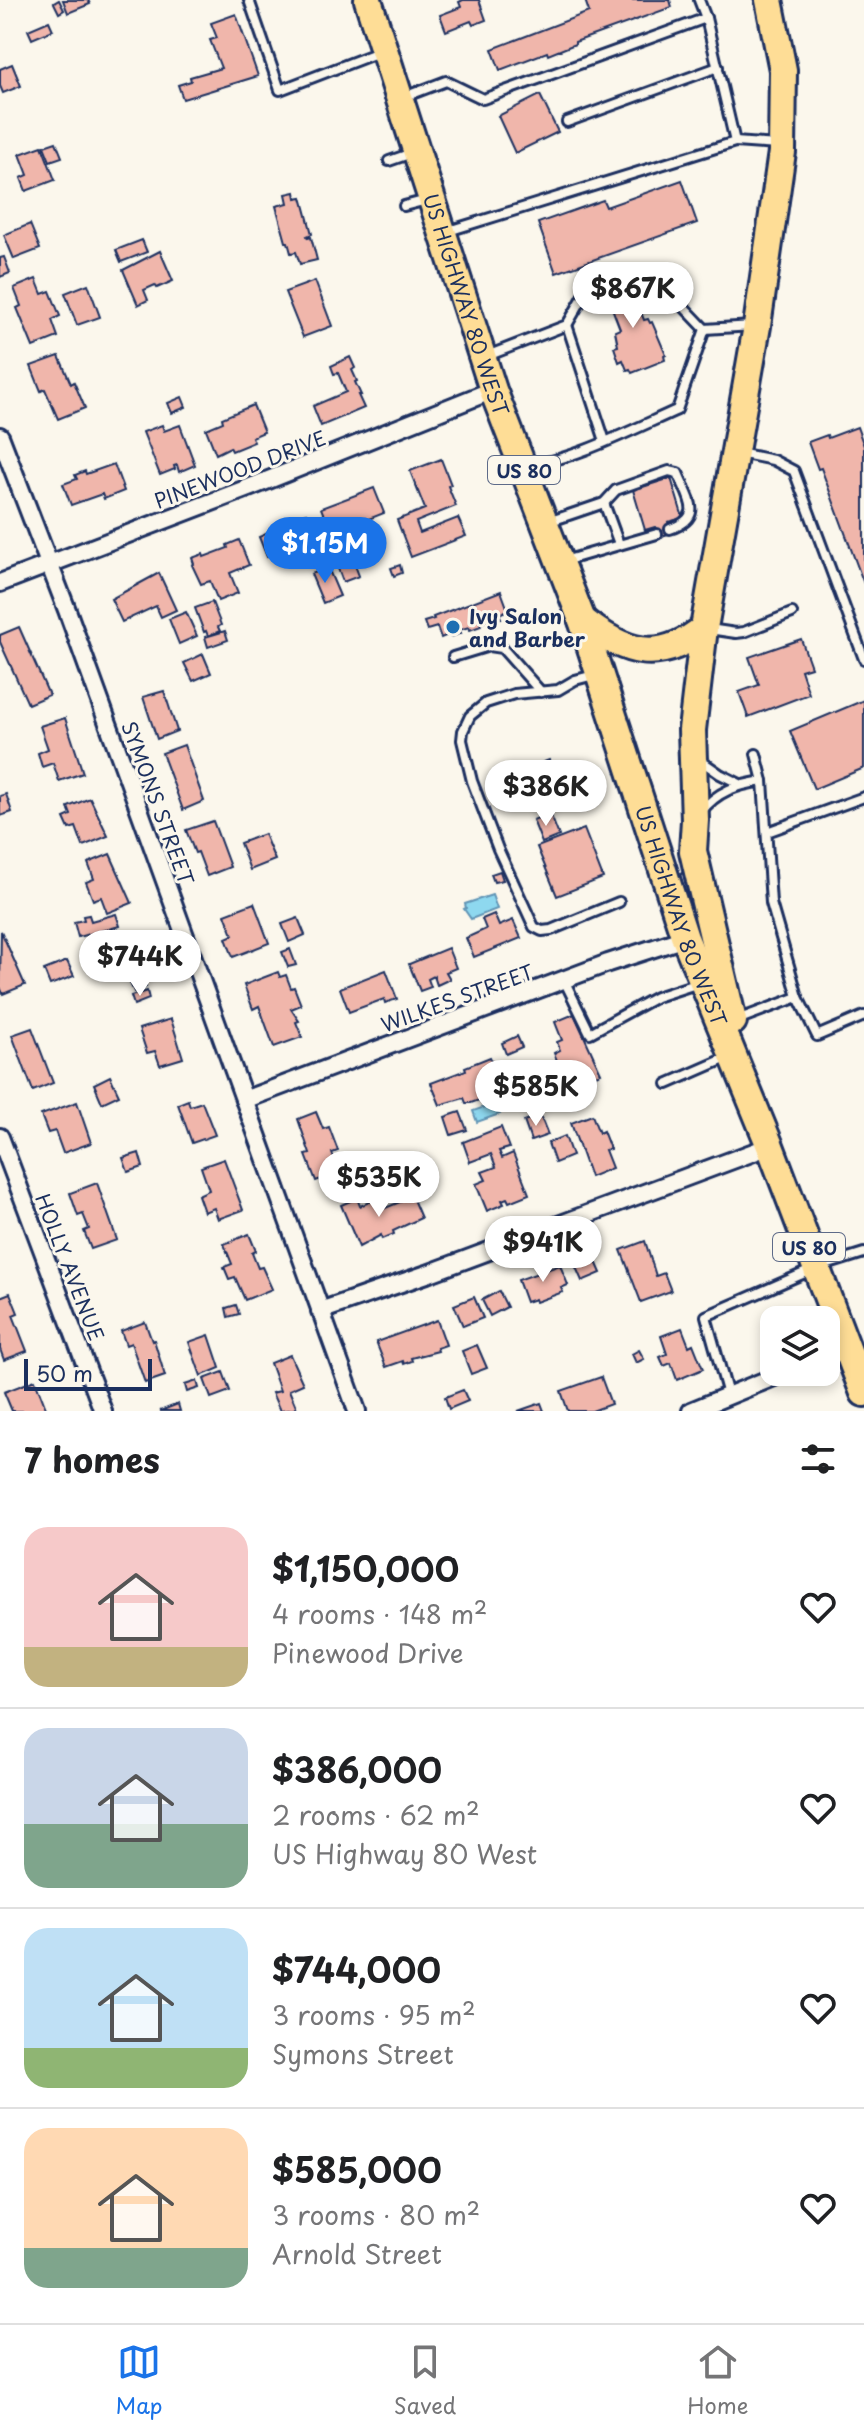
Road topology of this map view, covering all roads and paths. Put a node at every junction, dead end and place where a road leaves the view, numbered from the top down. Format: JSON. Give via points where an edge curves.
{"nodes":[{"id":1,"x":249,"y":0,"type":"edge"},
{"id":2,"x":368,"y":0,"type":"edge"},
{"id":3,"x":699,"y":0,"type":"edge"},
{"id":4,"x":769,"y":0,"type":"edge"},
{"id":5,"x":706,"y":18,"type":"junction"},
{"id":6,"x":384,"y":51,"type":"junction"},
{"id":7,"x":718,"y":67,"type":"junction"},
{"id":8,"x":399,"y":98,"type":"junction"},
{"id":9,"x":567,"y":122,"type":"dead end"},
{"id":10,"x":735,"y":142,"type":"junction"},
{"id":11,"x":782,"y":145,"type":"junction"},
{"id":12,"x":416,"y":152,"type":"junction"},
{"id":13,"x":389,"y":161,"type":"dead end"},
{"id":14,"x":432,"y":199,"type":"junction"},
{"id":15,"x":404,"y":206,"type":"dead end"},
{"id":16,"x":443,"y":233,"type":"junction"},
{"id":17,"x":567,"y":325,"type":"junction"},
{"id":18,"x":757,"y":326,"type":"junction"},
{"id":19,"x":705,"y":329,"type":"junction"},
{"id":20,"x":483,"y":358,"type":"junction"},
{"id":21,"x":493,"y":390,"type":"junction"},
{"id":22,"x":0,"y":436,"type":"edge"},
{"id":23,"x":605,"y":441,"type":"junction"},
{"id":24,"x":735,"y":452,"type":"junction"},
{"id":25,"x":521,"y":463,"type":"junction"},
{"id":26,"x":604,"y":503,"type":"junction"},
{"id":27,"x":545,"y":523,"type":"junction"},
{"id":28,"x":670,"y":529,"type":"dead end"},
{"id":29,"x":657,"y":534,"type":"dead end"},
{"id":30,"x":619,"y":544,"type":"junction"},
{"id":31,"x":560,"y":562,"type":"junction"},
{"id":32,"x":49,"y":564,"type":"junction"},
{"id":33,"x":0,"y":583,"type":"edge"},
{"id":34,"x":792,"y":613,"type":"dead end"},
{"id":35,"x":582,"y":620,"type":"junction"},
{"id":36,"x":704,"y":628,"type":"junction"},
{"id":37,"x":453,"y":657,"type":"dead end"},
{"id":38,"x":864,"y":659,"type":"edge"},
{"id":39,"x":599,"y":674,"type":"junction"},
{"id":40,"x":541,"y":692,"type":"junction"},
{"id":41,"x":692,"y":751,"type":"junction"},
{"id":42,"x":756,"y":754,"type":"dead end"},
{"id":43,"x":763,"y":781,"type":"junction"},
{"id":44,"x":740,"y":784,"type":"junction"},
{"id":45,"x":864,"y":797,"type":"edge"},
{"id":46,"x":695,"y":820,"type":"junction"},
{"id":47,"x":767,"y":832,"type":"junction"},
{"id":48,"x":619,"y":902,"type":"dead end"},
{"id":49,"x":685,"y":938,"type":"junction"},
{"id":50,"x":564,"y":980,"type":"junction"},
{"id":51,"x":703,"y":982,"type":"junction"},
{"id":52,"x":798,"y":997,"type":"junction"},
{"id":53,"x":864,"y":1016,"type":"edge"},
{"id":54,"x":727,"y":1023,"type":"junction"},
{"id":55,"x":733,"y":1055,"type":"junction"},
{"id":56,"x":667,"y":1084,"type":"dead end"},
{"id":57,"x":244,"y":1100,"type":"junction"},
{"id":58,"x":752,"y":1103,"type":"junction"},
{"id":59,"x":0,"y":1137,"type":"edge"},
{"id":60,"x":770,"y":1146,"type":"junction"},
{"id":61,"x":864,"y":1253,"type":"edge"},
{"id":62,"x":816,"y":1268,"type":"junction"},
{"id":63,"x":320,"y":1311,"type":"junction"},
{"id":64,"x":848,"y":1358,"type":"edge"},
{"id":65,"x":760,"y":1382,"type":"edge"},
{"id":66,"x":864,"y":1393,"type":"edge"},
{"id":67,"x":728,"y":1395,"type":"junction"},
{"id":68,"x":103,"y":1411,"type":"edge"},
{"id":69,"x":357,"y":1411,"type":"edge"},
{"id":70,"x":691,"y":1411,"type":"edge"}],
"edges":[{"from":1,"to":6,"type":"lane","via":[[280,90]]},
{"from":2,"to":6,"type":"main road","name":"US HIGHWAY 80 WEST","number":"US 80"},
{"from":3,"to":5,"type":"lane"},
{"from":4,"to":11,"type":"main road","name":"US HIGHWAY 80 WEST","number":"US 80","via":[[783,70]]},
{"from":5,"to":7,"type":"lane"},
{"from":5,"to":8,"type":"lane","via":[[483,99],[446,81]]},
{"from":6,"to":8,"type":"main road","name":"US HIGHWAY 80 WEST","number":"US 80"},
{"from":7,"to":9,"type":"lane"},
{"from":7,"to":10,"type":"lane"},
{"from":8,"to":12,"type":"main road","name":"US HIGHWAY 80 WEST","number":"US 80"},
{"from":10,"to":11,"type":"lane"},
{"from":10,"to":16,"type":"lane"},
{"from":11,"to":18,"type":"main road","name":"US HIGHWAY 80 WEST","number":"US 80"},
{"from":12,"to":13,"type":"lane"},
{"from":12,"to":14,"type":"main road","name":"US HIGHWAY 80 WEST","number":"US 80"},
{"from":14,"to":15,"type":"lane"},
{"from":14,"to":16,"type":"main road","name":"US HIGHWAY 80 WEST","number":"US 80"},
{"from":16,"to":20,"type":"main road","name":"US HIGHWAY 80 WEST","number":"US 80"},
{"from":17,"to":19,"type":"lane","via":[[586,292],[632,274],[664,286]]},
{"from":17,"to":20,"type":"lane"},
{"from":17,"to":23,"type":"lane"},
{"from":18,"to":19,"type":"lane"},
{"from":18,"to":24,"type":"main road","name":"US HIGHWAY 80 WEST","number":"US 80"},
{"from":19,"to":23,"type":"lane","via":[[677,410]]},
{"from":20,"to":21,"type":"main road","name":"US HIGHWAY 80 WEST","number":"US 80"},
{"from":21,"to":25,"type":"main road","name":"US HIGHWAY 80 WEST","number":"US 80"},
{"from":21,"to":32,"type":"street","name":"PINEWOOD DRIVE"},
{"from":22,"to":32,"type":"street","name":"SYMONS STREET"},
{"from":23,"to":25,"type":"lane","via":[[541,465]]},
{"from":24,"to":36,"type":"main road","name":"US HIGHWAY 80 WEST","number":"US 80"},
{"from":24,"to":38,"type":"lane","via":[[773,460],[794,471]]},
{"from":25,"to":27,"type":"main road","name":"US HIGHWAY 80 WEST","number":"US 80"},
{"from":26,"to":27,"type":"lane"},
{"from":26,"to":28,"type":"lane","via":[[616,490],[669,471],[678,473],[693,509],[685,524]]},
{"from":26,"to":30,"type":"lane"},
{"from":27,"to":31,"type":"main road","name":"US HIGHWAY 80 WEST","number":"US 80"},
{"from":29,"to":30,"type":"lane"},
{"from":30,"to":31,"type":"lane"},
{"from":31,"to":35,"type":"main road","name":"US HIGHWAY 80 WEST","number":"US 80"},
{"from":32,"to":33,"type":"street","name":"PINEWOOD DRIVE"},
{"from":32,"to":57,"type":"street","name":"SYMONS STREET"},
{"from":34,"to":36,"type":"lane","via":[[736,633]]},
{"from":35,"to":36,"type":"main road","via":[[603,637],[637,651],[672,647]]},
{"from":35,"to":39,"type":"main road","name":"US HIGHWAY 80 WEST","number":"US 80"},
{"from":36,"to":41,"type":"main road","name":"US HIGHWAY 80 WEST","number":"US 80"},
{"from":37,"to":40,"type":"lane","via":[[489,646],[502,648]]},
{"from":39,"to":40,"type":"lane"},
{"from":39,"to":49,"type":"main road","name":"US HIGHWAY 80 WEST","number":"US 80"},
{"from":40,"to":48,"type":"lane","via":[[501,697],[466,721],[462,740],[472,781],[534,927],[551,930]]},
{"from":41,"to":44,"type":"lane"},
{"from":41,"to":46,"type":"main road","name":"US HIGHWAY 80 WEST","number":"US 80"},
{"from":42,"to":43,"type":"lane"},
{"from":43,"to":44,"type":"lane"},
{"from":43,"to":47,"type":"lane"},
{"from":44,"to":46,"type":"lane","via":[[713,798]]},
{"from":45,"to":47,"type":"lane"},
{"from":46,"to":54,"type":"main road","name":"US HIGHWAY 80 WEST","number":"US 80","via":[[693,851]]},
{"from":47,"to":52,"type":"lane","via":[[771,903]]},
{"from":49,"to":50,"type":"street","name":"WILKES STREET"},
{"from":49,"to":51,"type":"main road","name":"US HIGHWAY 80 WEST","number":"US 80"},
{"from":50,"to":51,"type":"lane","via":[[590,1033],[656,997]]},
{"from":50,"to":57,"type":"street","name":"WILKES STREET"},
{"from":51,"to":54,"type":"main road","name":"US HIGHWAY 80 WEST","number":"US 80"},
{"from":52,"to":53,"type":"lane","via":[[817,1036]]},
{"from":52,"to":54,"type":"lane"},
{"from":54,"to":55,"type":"main road","name":"US HIGHWAY 80 WEST","number":"US 80"},
{"from":54,"to":58,"type":"main road","name":"US HIGHWAY 80 WEST","number":"US 80"},
{"from":55,"to":56,"type":"lane"},
{"from":55,"to":58,"type":"main road","name":"US HIGHWAY 80 WEST","number":"US 80"},
{"from":57,"to":63,"type":"street","name":"SYMONS STREET"},
{"from":58,"to":60,"type":"main road","name":"US HIGHWAY 80 WEST","number":"US 80"},
{"from":59,"to":68,"type":"street","name":"HOLLY AVENUE"},
{"from":60,"to":62,"type":"main road","name":"US HIGHWAY 80 WEST","number":"US 80"},
{"from":60,"to":63,"type":"street"},
{"from":61,"to":62,"type":"lane"},
{"from":62,"to":64,"type":"main road","name":"US HIGHWAY 80 WEST","number":"US 80"},
{"from":62,"to":67,"type":"lane","via":[[706,1316]]},
{"from":63,"to":69,"type":"street","name":"SYMONS STREET"},
{"from":64,"to":66,"type":"main road","name":"US HIGHWAY 80 WEST","number":"US 80"},
{"from":65,"to":67,"type":"street"},
{"from":67,"to":70,"type":"street"}]}
